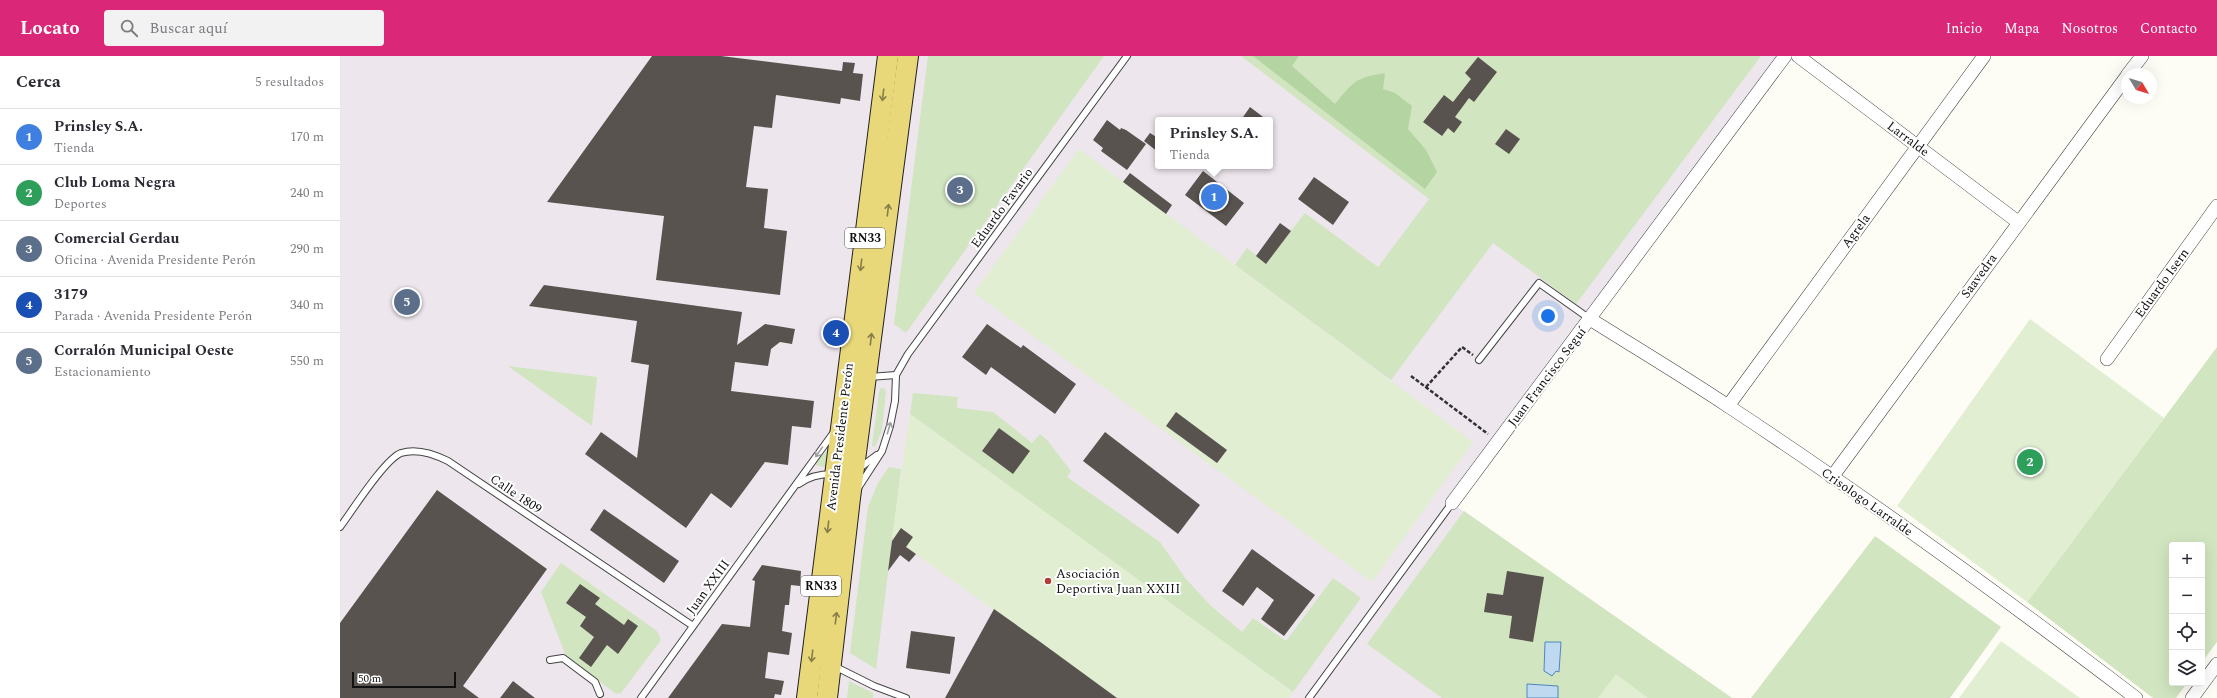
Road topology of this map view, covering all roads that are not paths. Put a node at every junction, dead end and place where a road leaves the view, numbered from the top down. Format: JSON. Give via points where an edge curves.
{"nodes":[{"id":1,"x":888,"y":56,"type":"edge"},
{"id":2,"x":908,"y":56,"type":"edge"},
{"id":3,"x":1127,"y":56,"type":"edge"},
{"id":4,"x":1785,"y":56,"type":"edge"},
{"id":5,"x":1798,"y":56,"type":"edge"},
{"id":6,"x":1984,"y":56,"type":"edge"},
{"id":7,"x":2142,"y":56,"type":"edge"},
{"id":8,"x":2133,"y":68,"type":"edge"},
{"id":9,"x":2121,"y":84,"type":"edge"},
{"id":10,"x":1918,"y":146,"type":"junction"},
{"id":11,"x":2217,"y":206,"type":"edge"},
{"id":12,"x":2018,"y":222,"type":"junction"},
{"id":13,"x":1590,"y":319,"type":"junction"},
{"id":14,"x":1480,"y":360,"type":"road end"},
{"id":15,"x":2107,"y":360,"type":"dead end"},
{"id":16,"x":896,"y":375,"type":"junction"},
{"id":17,"x":857,"y":378,"type":"junction"},
{"id":18,"x":1728,"y":406,"type":"junction"},
{"id":19,"x":842,"y":421,"type":"junction"},
{"id":20,"x":882,"y":451,"type":"junction"},
{"id":21,"x":845,"y":473,"type":"junction"},
{"id":22,"x":1832,"y":477,"type":"junction"},
{"id":23,"x":793,"y":489,"type":"junction"},
{"id":24,"x":850,"y":498,"type":"junction"},
{"id":25,"x":1452,"y":503,"type":"joint"},
{"id":26,"x":340,"y":527,"type":"edge"},
{"id":27,"x":693,"y":626,"type":"junction"},
{"id":28,"x":550,"y":660,"type":"dead end"},
{"id":29,"x":831,"y":664,"type":"junction"},
{"id":30,"x":2217,"y":664,"type":"edge"},
{"id":31,"x":600,"y":694,"type":"dead end"},
{"id":32,"x":641,"y":698,"type":"edge"},
{"id":33,"x":807,"y":698,"type":"edge"},
{"id":34,"x":827,"y":698,"type":"edge"},
{"id":35,"x":906,"y":698,"type":"edge"},
{"id":36,"x":1309,"y":698,"type":"edge"},
{"id":37,"x":2136,"y":698,"type":"edge"},
{"id":38,"x":2192,"y":698,"type":"edge"}],
"edges":[{"from":1,"to":17,"type":"main road","name":"Avenida Presidente Perón","number":"RN33","one_way":true},
{"from":17,"to":2,"type":"main road","name":"Avenida Presidente Perón","number":"RN33","one_way":true},
{"from":3,"to":16,"type":"lane","name":"Eduardo Favario","via":[[913,348]]},
{"from":4,"to":13,"type":"street","name":"Juan Francisco Seguí"},
{"from":5,"to":10,"type":"street","name":"Larralde"},
{"from":6,"to":10,"type":"street","name":"Agrela"},
{"from":7,"to":8,"type":"street","name":"Saavedra"},
{"from":9,"to":12,"type":"street","name":"Saavedra"},
{"from":10,"to":12,"type":"street","name":"Larralde"},
{"from":10,"to":18,"type":"street","name":"Agrela"},
{"from":11,"to":15,"type":"street","name":"Eduardo Isern"},
{"from":12,"to":22,"type":"street","name":"Saavedra"},
{"from":13,"to":14,"type":"lane","via":[[1539,283]]},
{"from":13,"to":18,"type":"street","name":"Crisologo Larralde"},
{"from":13,"to":25,"type":"street","name":"Juan Francisco Seguí"},
{"from":16,"to":17,"type":"lane"},
{"from":20,"to":16,"type":"lane","name":"Eduardo Favario","one_way":true,"via":[[895,401]]},
{"from":17,"to":19,"type":"main road","name":"Avenida Presidente Perón","number":"RN33"},
{"from":17,"to":21,"type":"main road","name":"Avenida Presidente Perón","number":"RN33"},
{"from":18,"to":22,"type":"street","name":"Crisologo Larralde"},
{"from":19,"to":21,"type":"main road","name":"Avenida Presidente Perón","number":"RN33"},
{"from":19,"to":23,"type":"lane","name":"Juan XXIII","one_way":true},
{"from":20,"to":21,"type":"lane"},
{"from":20,"to":24,"type":"lane","name":"Eduardo Favario"},
{"from":21,"to":23,"type":"lane","name":"Juan XXIII","via":[[820,474],[805,480]]},
{"from":21,"to":24,"type":"main road","name":"Avenida Presidente Perón","number":"RN33"},
{"from":21,"to":33,"type":"main road","name":"Avenida Presidente Perón","number":"RN33","one_way":true},
{"from":22,"to":37,"type":"street","name":"Crisologo Larralde","via":[[2018,609]]},
{"from":23,"to":27,"type":"lane","name":"Juan XXIII"},
{"from":29,"to":24,"type":"main road","name":"Avenida Presidente Perón","number":"RN33","one_way":true},
{"from":25,"to":36,"type":"lane","name":"Juan Francisco Seguí"},
{"from":26,"to":27,"type":"lane","name":"Calle 1809","via":[[388,463],[400,454],[414,451],[433,454]]},
{"from":27,"to":32,"type":"lane","name":"Juan XXIII"},
{"from":28,"to":31,"type":"lane","via":[[563,658],[595,682]]},
{"from":29,"to":34,"type":"main road","name":"Avenida Presidente Perón","number":"RN33"},
{"from":29,"to":35,"type":"lane","via":[[874,686]]},
{"from":30,"to":38,"type":"street"}]}
